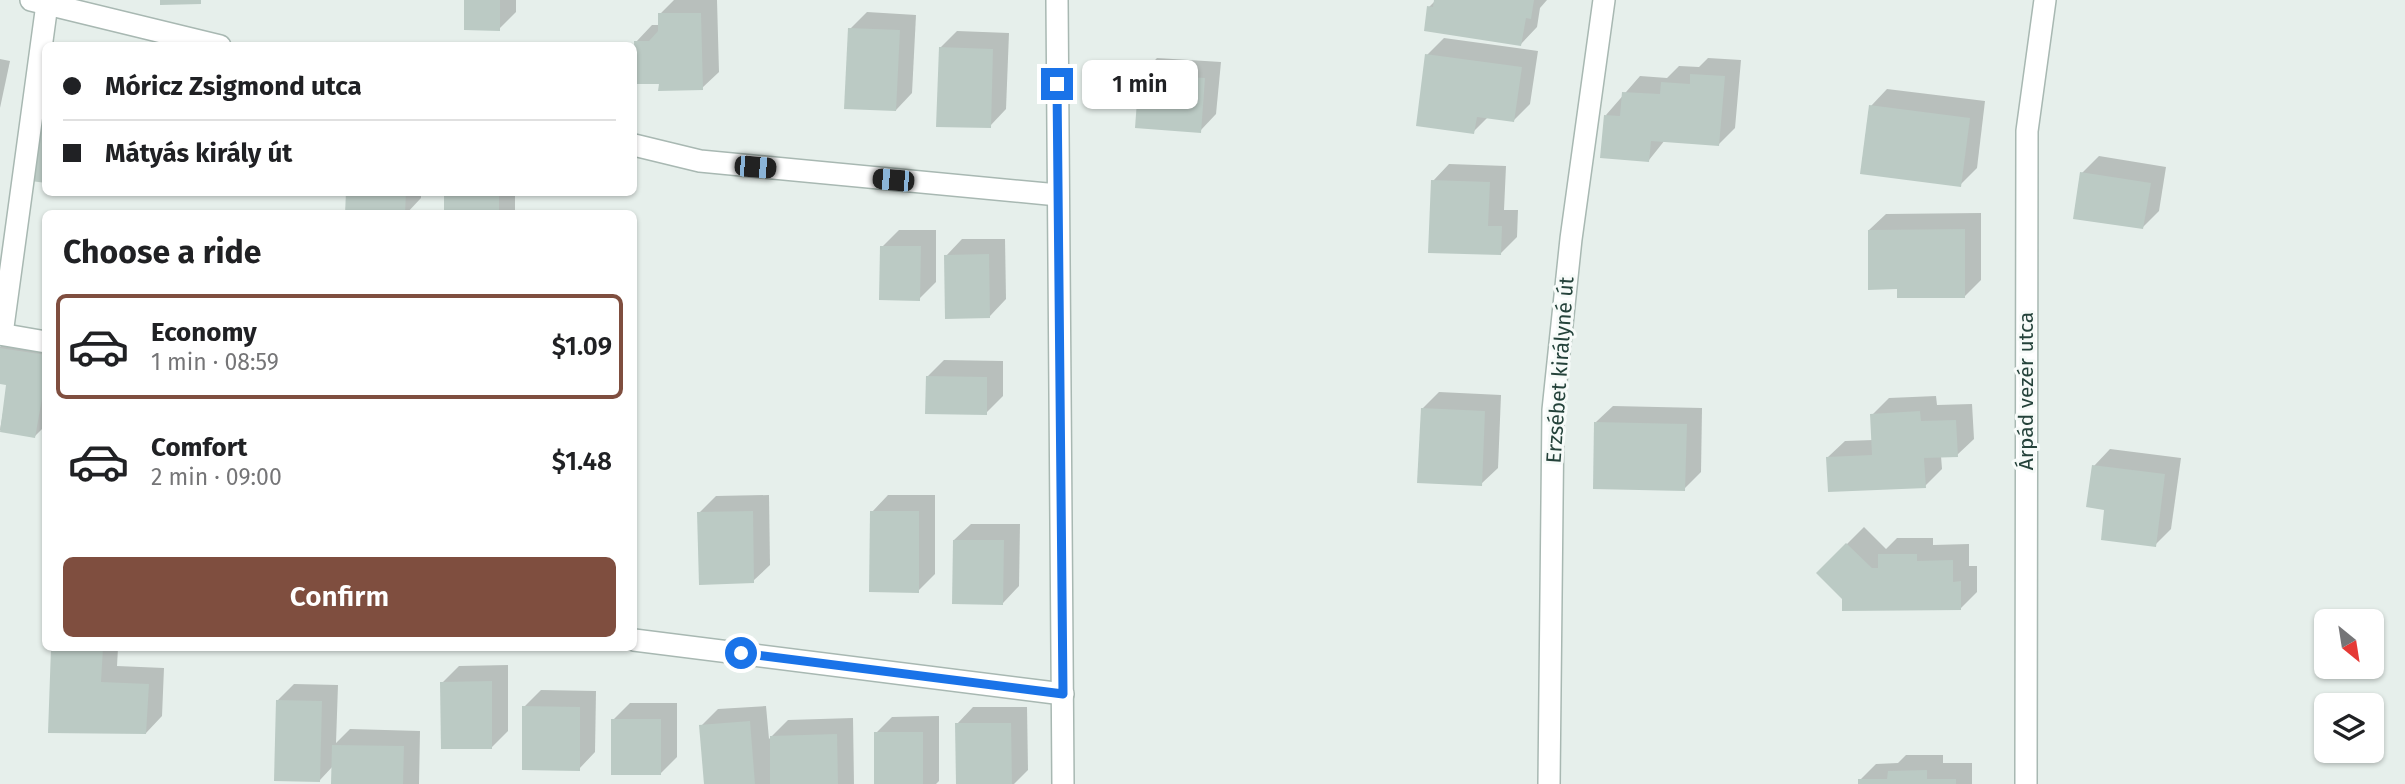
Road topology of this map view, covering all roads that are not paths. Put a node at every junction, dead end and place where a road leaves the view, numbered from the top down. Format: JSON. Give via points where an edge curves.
{"nodes":[{"id":1,"x":1057,"y":0,"type":"edge"},
{"id":2,"x":1604,"y":0,"type":"edge"},
{"id":3,"x":2045,"y":0,"type":"edge"},
{"id":4,"x":39,"y":2,"type":"edge"},
{"id":5,"x":204,"y":42,"type":"edge"},
{"id":6,"x":637,"y":146,"type":"edge"},
{"id":7,"x":1058,"y":195,"type":"junction"},
{"id":8,"x":1,"y":334,"type":"edge"},
{"id":9,"x":42,"y":341,"type":"edge"},
{"id":10,"x":637,"y":640,"type":"edge"},
{"id":11,"x":1063,"y":694,"type":"junction"},
{"id":12,"x":1063,"y":784,"type":"edge"},
{"id":13,"x":1549,"y":784,"type":"edge"},
{"id":14,"x":2026,"y":784,"type":"edge"}],
"edges":[{"from":1,"to":7,"type":"street"},
{"from":2,"to":13,"type":"street","name":"Erzsébet királyné út","via":[[1553,410]]},
{"from":3,"to":14,"type":"street","name":"Árpád vezér utca","via":[[2027,131]]},
{"from":4,"to":5,"type":"street"},
{"from":4,"to":8,"type":"street"},
{"from":6,"to":7,"type":"street","via":[[700,161]]},
{"from":7,"to":11,"type":"street"},
{"from":8,"to":9,"type":"street"},
{"from":10,"to":11,"type":"street"},
{"from":11,"to":12,"type":"street"}]}
